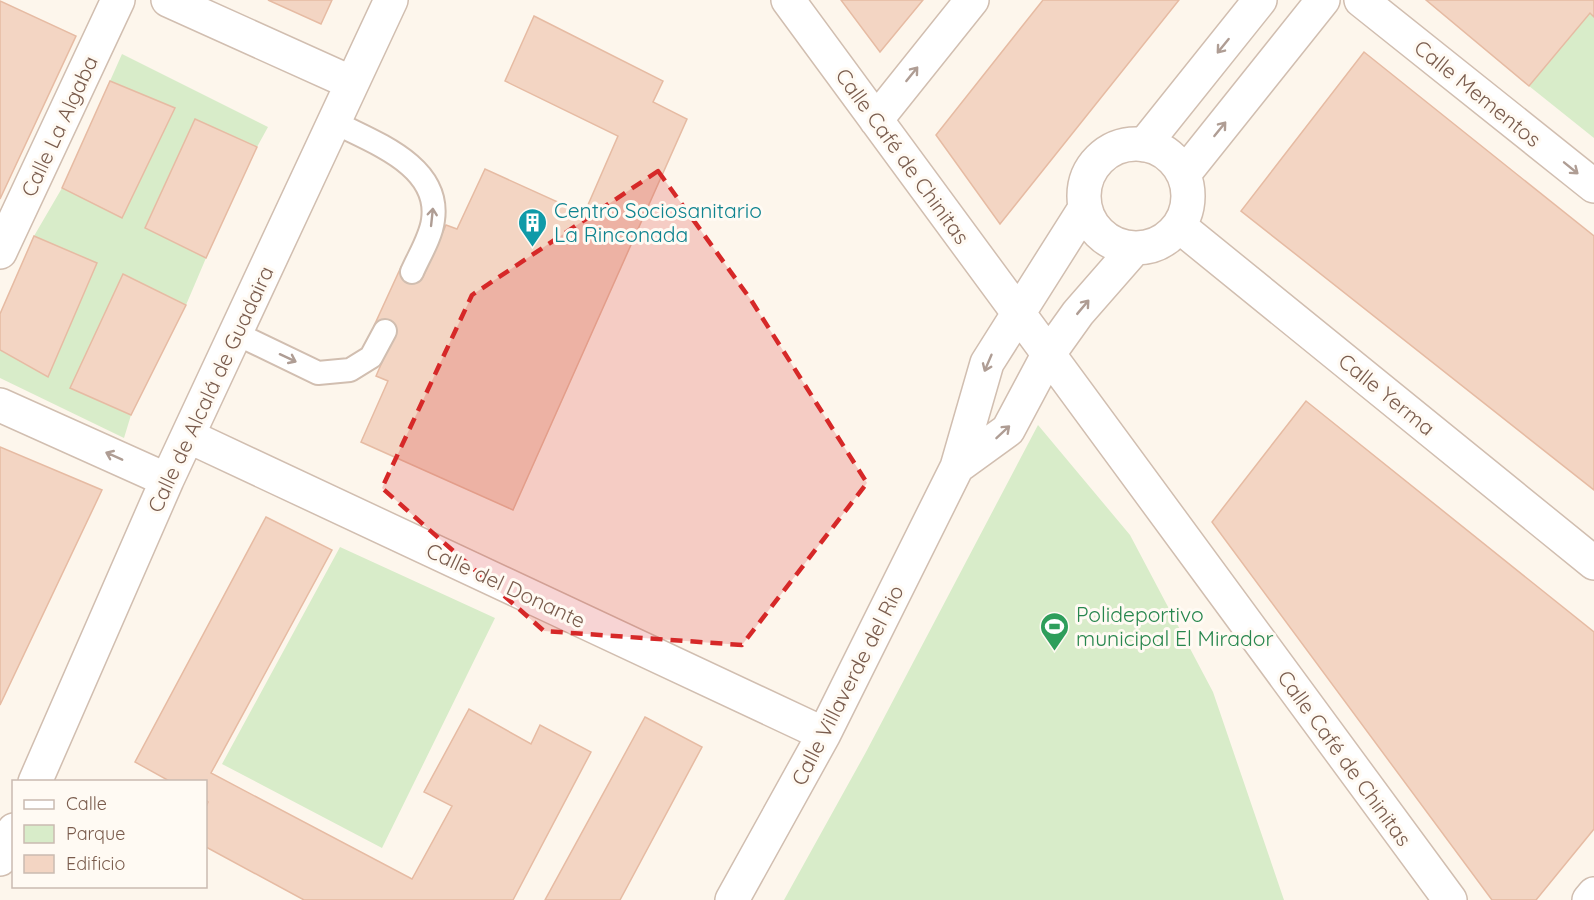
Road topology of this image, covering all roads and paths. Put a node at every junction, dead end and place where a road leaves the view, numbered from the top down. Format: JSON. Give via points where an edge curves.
{"nodes":[{"id":1,"x":118,"y":0,"type":"edge"},
{"id":2,"x":168,"y":0,"type":"edge"},
{"id":3,"x":391,"y":0,"type":"edge"},
{"id":4,"x":788,"y":0,"type":"edge"},
{"id":5,"x":972,"y":0,"type":"edge"},
{"id":6,"x":1260,"y":0,"type":"edge"},
{"id":7,"x":1323,"y":0,"type":"edge"},
{"id":8,"x":1361,"y":0,"type":"edge"},
{"id":9,"x":352,"y":83,"type":"junction"},
{"id":10,"x":876,"y":120,"type":"junction"},
{"id":11,"x":334,"y":122,"type":"junction"},
{"id":12,"x":1144,"y":145,"type":"junction"},
{"id":13,"x":1184,"y":174,"type":"junction"},
{"id":14,"x":1594,"y":186,"type":"edge"},
{"id":15,"x":1085,"y":208,"type":"junction"},
{"id":16,"x":1179,"y":226,"type":"junction"},
{"id":17,"x":1134,"y":249,"type":"junction"},
{"id":18,"x":0,"y":252,"type":"edge"},
{"id":19,"x":412,"y":272,"type":"dead end"},
{"id":20,"x":1017,"y":313,"type":"junction"},
{"id":21,"x":385,"y":331,"type":"dead end"},
{"id":22,"x":236,"y":333,"type":"junction"},
{"id":23,"x":1048,"y":354,"type":"junction"},
{"id":24,"x":0,"y":405,"type":"edge"},
{"id":25,"x":188,"y":436,"type":"junction"},
{"id":26,"x":957,"y":467,"type":"junction"},
{"id":27,"x":167,"y":480,"type":"junction"},
{"id":28,"x":1594,"y":562,"type":"edge"},
{"id":29,"x":824,"y":734,"type":"junction"},
{"id":30,"x":36,"y":780,"type":"edge"},
{"id":31,"x":1594,"y":894,"type":"edge"},
{"id":32,"x":732,"y":900,"type":"edge"},
{"id":33,"x":1450,"y":900,"type":"edge"},
{"id":34,"x":1589,"y":900,"type":"edge"}],
"edges":[{"from":1,"to":18,"type":"street","name":"Calle La Algaba"},
{"from":2,"to":9,"type":"street"},
{"from":3,"to":9,"type":"street","name":"Calle de Alcalá de Guadaira"},
{"from":4,"to":10,"type":"street","name":"Calle Café de Chinitas"},
{"from":10,"to":5,"type":"street","one_way":true},
{"from":6,"to":12,"type":"street","one_way":true},
{"from":13,"to":7,"type":"street","one_way":true},
{"from":8,"to":14,"type":"street","name":"Calle Mementos","one_way":true},
{"from":9,"to":11,"type":"street","name":"Calle de Alcalá de Guadaira"},
{"from":10,"to":20,"type":"street","name":"Calle Café de Chinitas"},
{"from":19,"to":11,"type":"lane","one_way":true,"via":[[433,220],[432,199],[419,172],[395,154]]},
{"from":11,"to":22,"type":"street","name":"Calle de Alcalá de Guadaira"},
{"from":12,"to":13,"type":"street","via":[[1167,155]]},
{"from":12,"to":15,"type":"street","via":[[1111,150],[1098,161],[1088,174]]},
{"from":13,"to":16,"type":"street","via":[[1187,209]]},
{"from":15,"to":17,"type":"street","via":[[1101,236]]},
{"from":15,"to":20,"type":"street","name":"Calle Villaverde del Rio"},
{"from":16,"to":17,"type":"street","via":[[1167,238]]},
{"from":16,"to":28,"type":"street","name":"Calle Yerma"},
{"from":23,"to":17,"type":"street","name":"Calle Villaverde del Rio","one_way":true},
{"from":20,"to":23,"type":"street","name":"Calle Café de Chinitas"},
{"from":20,"to":26,"type":"street","name":"Calle Villaverde del Rio","one_way":true,"via":[[987,363]]},
{"from":22,"to":21,"type":"lane","one_way":true,"via":[[318,373],[350,369],[371,357]]},
{"from":22,"to":25,"type":"street","name":"Calle de Alcalá de Guadaira"},
{"from":26,"to":23,"type":"street","name":"Calle Villaverde del Rio","one_way":true,"via":[[1008,430]]},
{"from":23,"to":33,"type":"street","name":"Calle Café de Chinitas"},
{"from":27,"to":24,"type":"street","one_way":true},
{"from":25,"to":27,"type":"street","name":"Calle de Alcalá de Guadaira"},
{"from":25,"to":29,"type":"street","name":"Calle del Donante"},
{"from":26,"to":29,"type":"street","name":"Calle Villaverde del Rio"},
{"from":27,"to":30,"type":"street","name":"Calle de Alcalá de Guadaira"},
{"from":29,"to":32,"type":"street","name":"Calle Villaverde del Rio"},
{"from":31,"to":34,"type":"street"}]}
